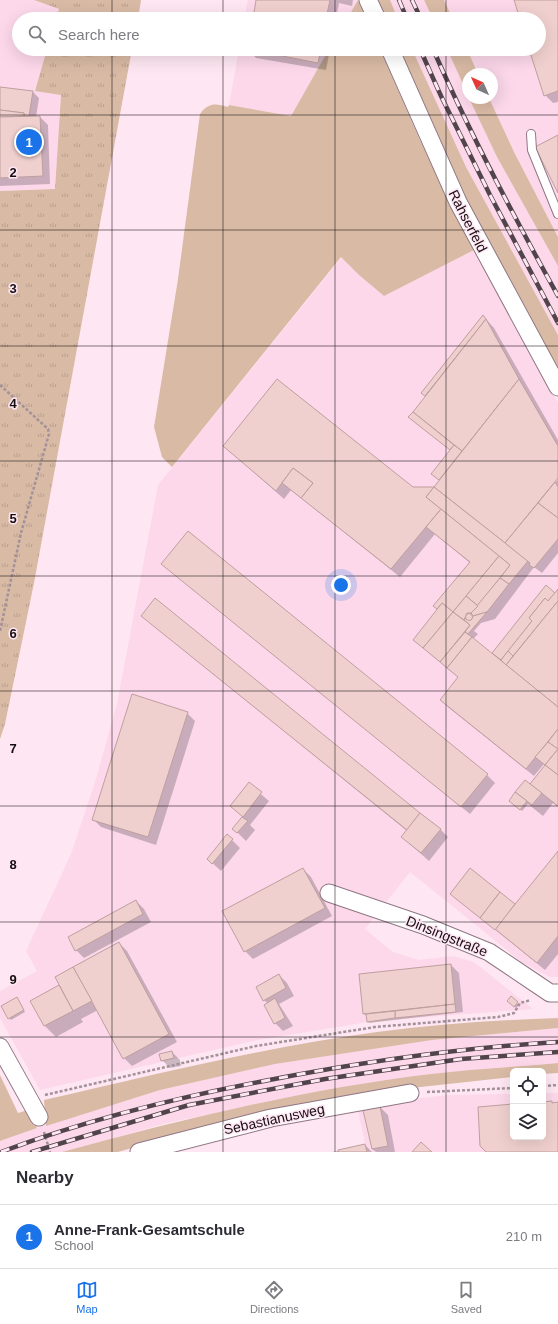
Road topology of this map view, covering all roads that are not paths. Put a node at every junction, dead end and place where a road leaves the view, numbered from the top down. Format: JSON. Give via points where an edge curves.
{"nodes":[{"id":1,"x":368,"y":0,"type":"edge"},
{"id":2,"x":374,"y":12,"type":"edge"},
{"id":3,"x":393,"y":56,"type":"edge"},
{"id":4,"x":530,"y":134,"type":"dead end"},
{"id":5,"x":558,"y":214,"type":"edge"},
{"id":6,"x":558,"y":387,"type":"edge"},
{"id":7,"x":329,"y":893,"type":"dead end"},
{"id":8,"x":554,"y":993,"type":"edge"},
{"id":9,"x":0,"y":1047,"type":"edge"},
{"id":10,"x":410,"y":1093,"type":"road end"},
{"id":11,"x":39,"y":1117,"type":"dead end"},
{"id":12,"x":139,"y":1152,"type":"edge"}],
"edges":[{"from":1,"to":2,"type":"street"},
{"from":3,"to":6,"type":"street","name":"Rahserfeld","via":[[458,202]]},
{"from":4,"to":5,"type":"lane","via":[[532,150]]},
{"from":7,"to":8,"type":"street","name":"Dinsingstraße","via":[[423,925],[489,952]]},
{"from":9,"to":11,"type":"street"},
{"from":10,"to":12,"type":"street","name":"Sebastianusweg","via":[[271,1118]]}]}
